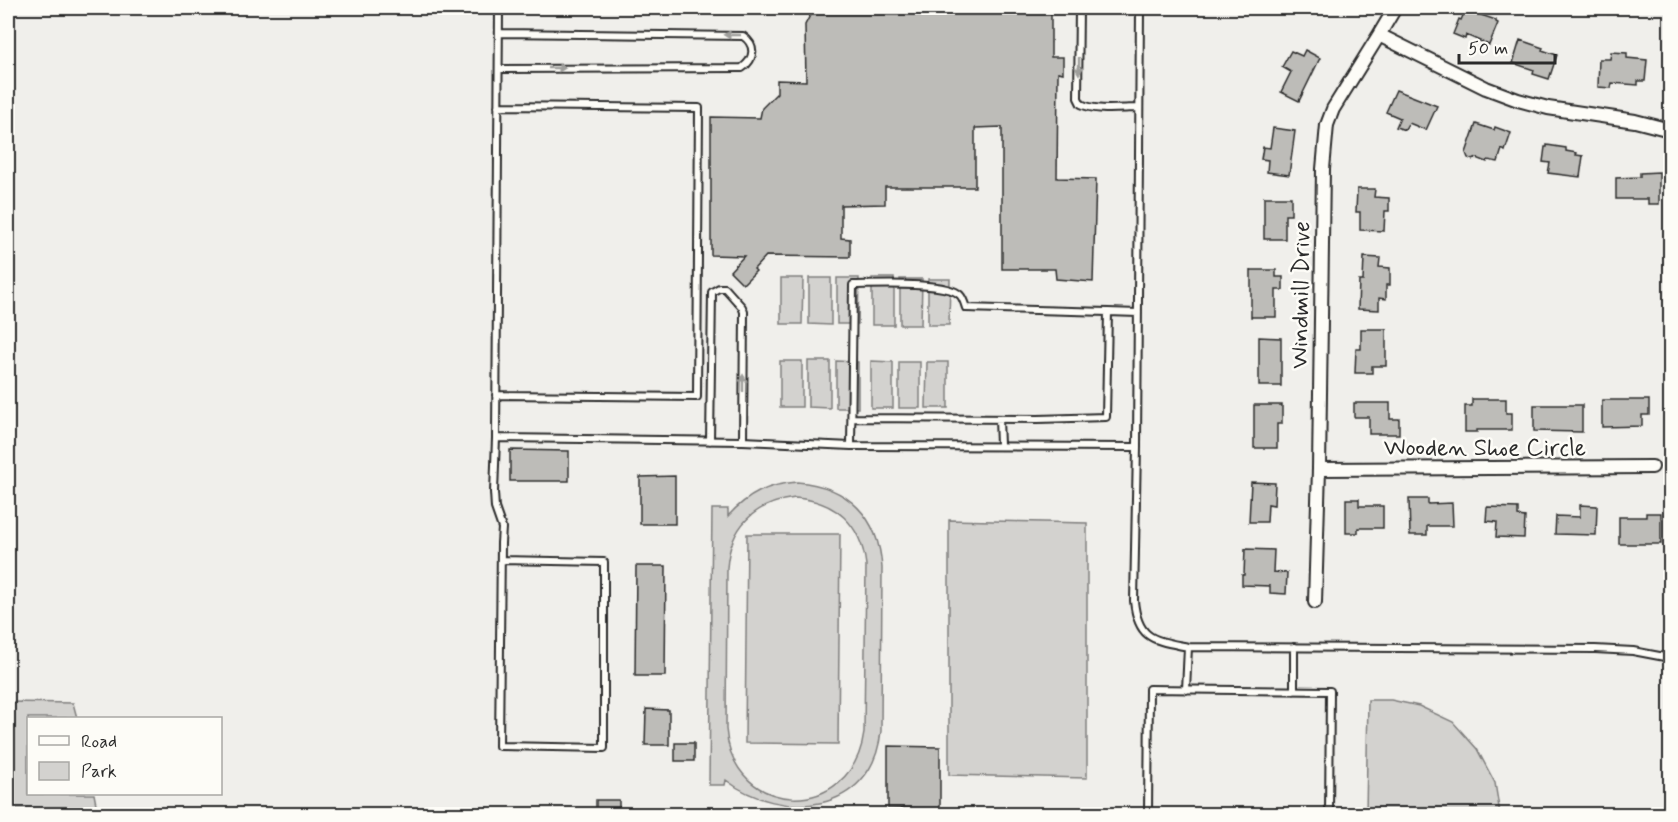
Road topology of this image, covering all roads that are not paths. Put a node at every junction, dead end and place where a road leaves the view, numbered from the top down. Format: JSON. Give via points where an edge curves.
{"nodes":[{"id":1,"x":499,"y":8,"type":"edge"},
{"id":2,"x":1079,"y":8,"type":"edge"},
{"id":3,"x":1140,"y":8,"type":"edge"},
{"id":4,"x":1395,"y":8,"type":"edge"},
{"id":5,"x":499,"y":33,"type":"junction"},
{"id":6,"x":1380,"y":36,"type":"junction"},
{"id":7,"x":499,"y":69,"type":"junction"},
{"id":8,"x":498,"y":106,"type":"junction"},
{"id":9,"x":1139,"y":108,"type":"junction"},
{"id":10,"x":1671,"y":130,"type":"edge"},
{"id":11,"x":1108,"y":312,"type":"junction"},
{"id":12,"x":1138,"y":313,"type":"junction"},
{"id":13,"x":496,"y":395,"type":"junction"},
{"id":14,"x":852,"y":418,"type":"junction"},
{"id":15,"x":999,"y":419,"type":"junction"},
{"id":16,"x":496,"y":438,"type":"junction"},
{"id":17,"x":710,"y":441,"type":"junction"},
{"id":18,"x":743,"y":441,"type":"junction"},
{"id":19,"x":1000,"y":445,"type":"junction"},
{"id":20,"x":851,"y":446,"type":"junction"},
{"id":21,"x":1137,"y":447,"type":"junction"},
{"id":22,"x":1652,"y":467,"type":"dead end"},
{"id":23,"x":1319,"y":469,"type":"junction"},
{"id":24,"x":501,"y":560,"type":"junction"},
{"id":25,"x":1315,"y":602,"type":"dead end"},
{"id":26,"x":1188,"y":646,"type":"junction"},
{"id":27,"x":1294,"y":647,"type":"junction"},
{"id":28,"x":1671,"y":658,"type":"edge"},
{"id":29,"x":1186,"y":690,"type":"junction"},
{"id":30,"x":1294,"y":691,"type":"junction"},
{"id":31,"x":1228,"y":814,"type":"edge"},
{"id":32,"x":1329,"y":814,"type":"edge"}],
"edges":[{"from":1,"to":5,"type":"lane"},
{"from":2,"to":9,"type":"lane","one_way":true,"via":[[1081,104]]},
{"from":3,"to":9,"type":"lane"},
{"from":4,"to":6,"type":"street","name":"Windmill Drive"},
{"from":5,"to":7,"type":"lane"},
{"from":7,"to":5,"type":"lane","one_way":true,"via":[[742,68],[748,64],[753,49],[743,36]]},
{"from":6,"to":10,"type":"street","via":[[1518,100]]},
{"from":6,"to":23,"type":"street","name":"Windmill Drive","via":[[1333,109],[1324,145]]},
{"from":7,"to":8,"type":"lane"},
{"from":8,"to":13,"type":"lane"},
{"from":8,"to":13,"type":"lane","via":[[699,108],[699,153],[697,397]]},
{"from":9,"to":12,"type":"lane"},
{"from":11,"to":12,"type":"lane"},
{"from":11,"to":14,"type":"lane","via":[[966,308],[960,295],[947,288],[852,285]]},
{"from":11,"to":15,"type":"lane","via":[[1106,417]]},
{"from":12,"to":21,"type":"lane"},
{"from":13,"to":16,"type":"lane"},
{"from":14,"to":15,"type":"lane"},
{"from":14,"to":20,"type":"lane"},
{"from":15,"to":19,"type":"lane"},
{"from":16,"to":17,"type":"lane"},
{"from":16,"to":24,"type":"lane","via":[[494,492],[502,528]]},
{"from":17,"to":18,"type":"lane"},
{"from":18,"to":17,"type":"lane","one_way":true,"via":[[744,312],[725,288],[712,292]]},
{"from":18,"to":20,"type":"lane"},
{"from":19,"to":20,"type":"lane"},
{"from":19,"to":21,"type":"lane"},
{"from":21,"to":26,"type":"lane","via":[[1136,618],[1150,637]]},
{"from":22,"to":23,"type":"street","name":"Wooden Shoe Circle"},
{"from":23,"to":25,"type":"street","name":"Windmill Drive"},
{"from":24,"to":24,"type":"lane","via":[[499,746],[604,748],[604,562]]},
{"from":26,"to":27,"type":"lane"},
{"from":26,"to":29,"type":"lane"},
{"from":27,"to":28,"type":"lane","via":[[1595,649]]},
{"from":27,"to":30,"type":"lane"},
{"from":29,"to":30,"type":"lane"},
{"from":29,"to":31,"type":"lane","via":[[1149,690],[1148,814]]},
{"from":30,"to":32,"type":"lane","via":[[1330,691]]}]}
